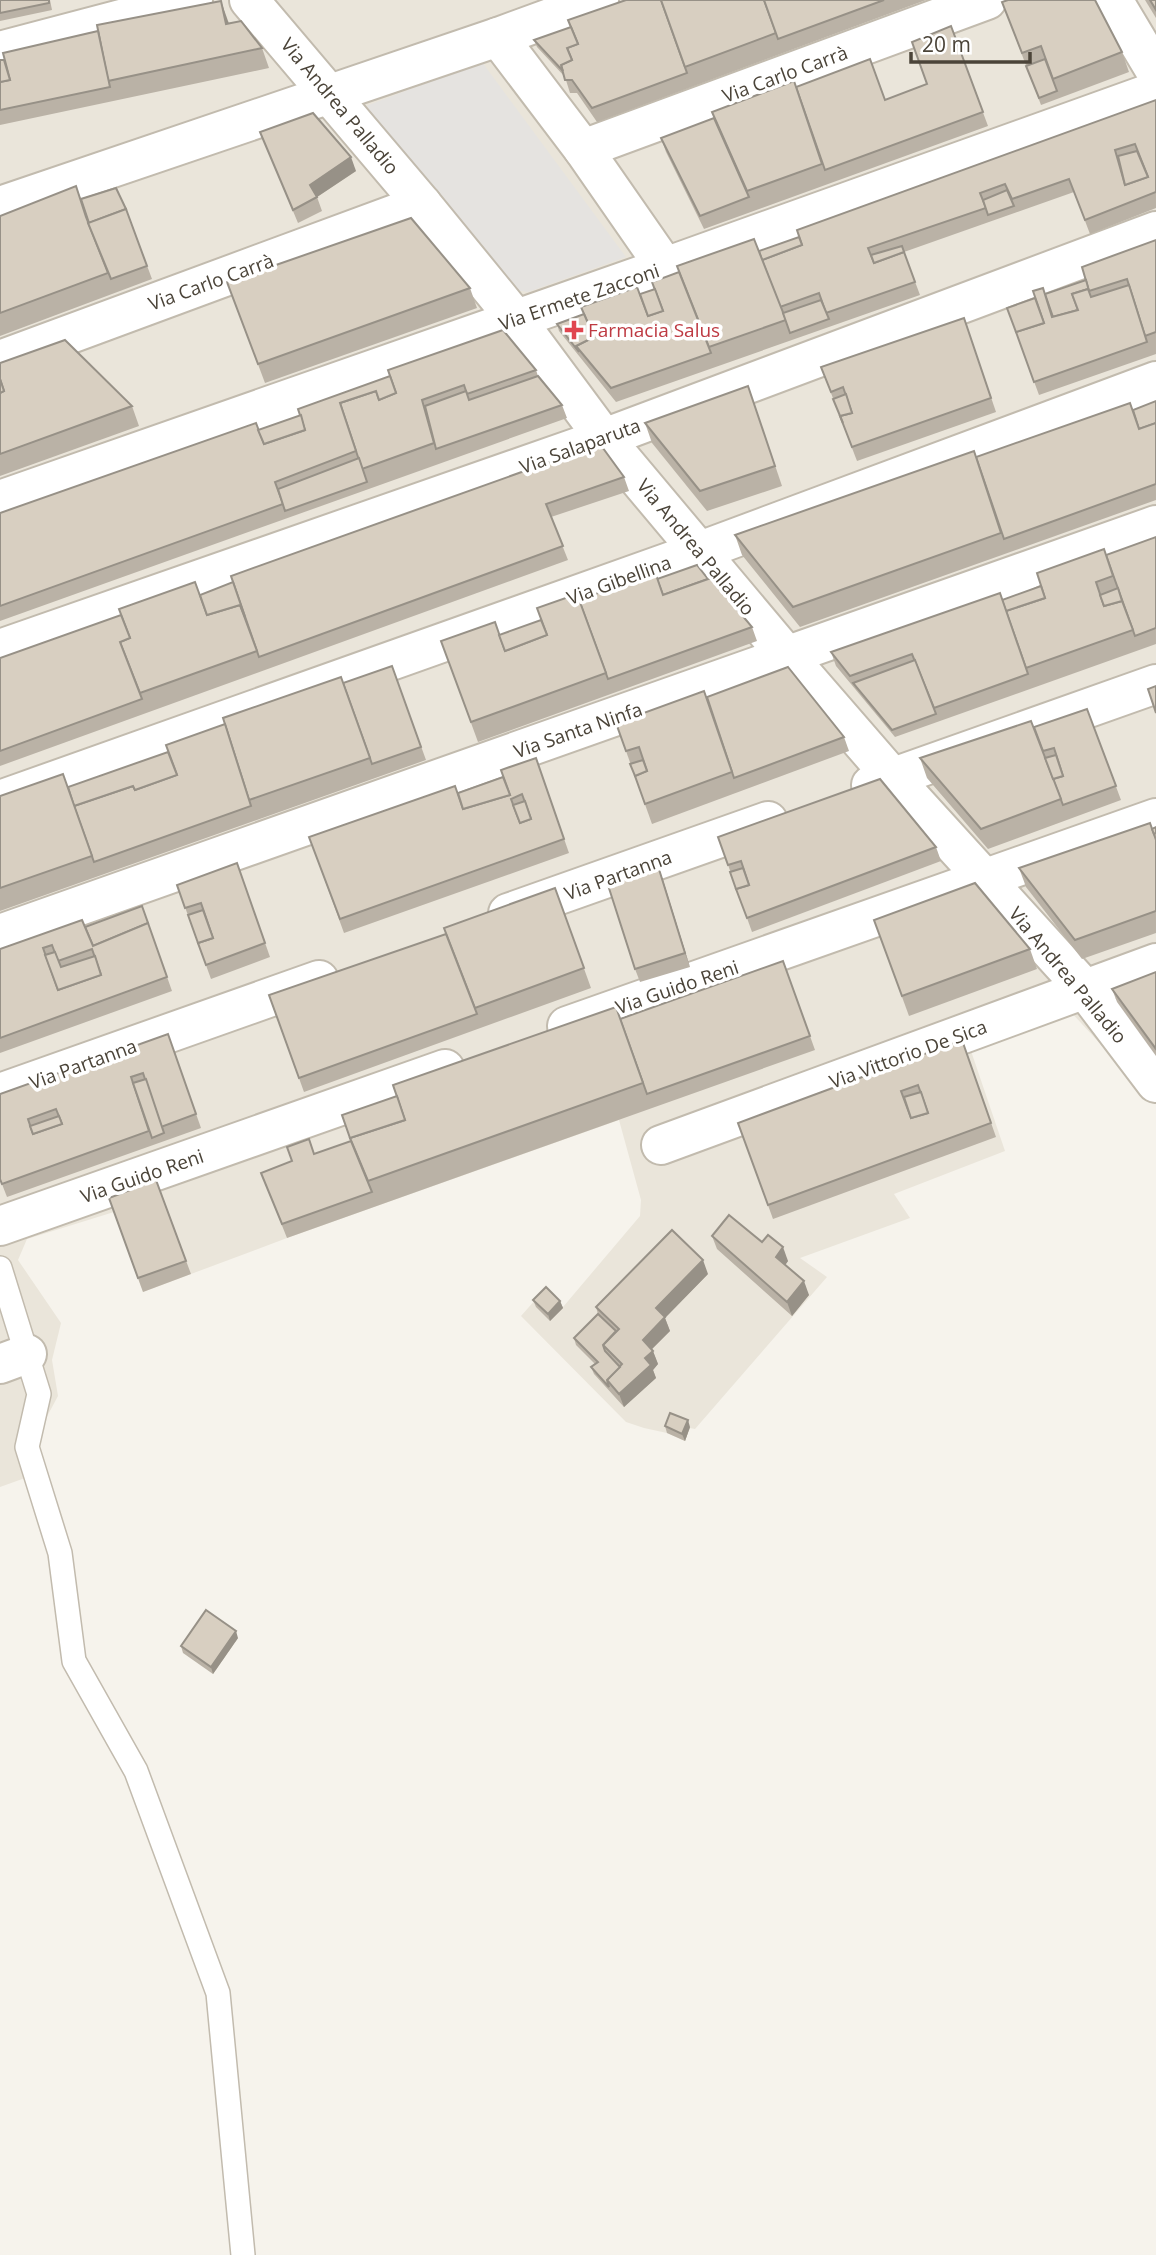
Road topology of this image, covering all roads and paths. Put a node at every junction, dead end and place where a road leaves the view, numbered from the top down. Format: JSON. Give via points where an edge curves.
{"nodes":[{"id":1,"x":194,"y":0,"type":"edge"},
{"id":2,"x":249,"y":0,"type":"edge"},
{"id":3,"x":599,"y":0,"type":"edge"},
{"id":4,"x":987,"y":0,"type":"edge"},
{"id":5,"x":1113,"y":0,"type":"edge"},
{"id":6,"x":498,"y":37,"type":"junction"},
{"id":7,"x":0,"y":51,"type":"edge"},
{"id":8,"x":1156,"y":72,"type":"edge"},
{"id":9,"x":1156,"y":91,"type":"edge"},
{"id":10,"x":330,"y":93,"type":"junction"},
{"id":11,"x":583,"y":149,"type":"junction"},
{"id":12,"x":422,"y":204,"type":"junction"},
{"id":13,"x":0,"y":206,"type":"edge"},
{"id":14,"x":1156,"y":231,"type":"edge"},
{"id":15,"x":665,"y":267,"type":"junction"},
{"id":16,"x":515,"y":318,"type":"junction"},
{"id":17,"x":0,"y":360,"type":"edge"},
{"id":18,"x":1156,"y":381,"type":"edge"},
{"id":19,"x":604,"y":438,"type":"junction"},
{"id":20,"x":0,"y":500,"type":"edge"},
{"id":21,"x":1156,"y":525,"type":"edge"},
{"id":22,"x":700,"y":551,"type":"junction"},
{"id":23,"x":0,"y":649,"type":"edge"},
{"id":24,"x":787,"y":656,"type":"junction"},
{"id":25,"x":1156,"y":684,"type":"edge"},
{"id":26,"x":892,"y":777,"type":"junction"},
{"id":27,"x":840,"y":796,"type":"edge"},
{"id":28,"x":0,"y":800,"type":"edge"},
{"id":29,"x":800,"y":810,"type":"edge"},
{"id":30,"x":1156,"y":817,"type":"edge"},
{"id":31,"x":985,"y":878,"type":"junction"},
{"id":32,"x":472,"y":926,"type":"edge"},
{"id":33,"x":0,"y":934,"type":"edge"},
{"id":34,"x":1156,"y":963,"type":"edge"},
{"id":35,"x":354,"y":968,"type":"edge"},
{"id":36,"x":1084,"y":988,"type":"junction"},
{"id":37,"x":538,"y":1036,"type":"edge"},
{"id":38,"x":473,"y":1059,"type":"edge"},
{"id":39,"x":1156,"y":1083,"type":"edge"},
{"id":40,"x":0,"y":1093,"type":"edge"},
{"id":41,"x":662,"y":1146,"type":"dead end"},
{"id":42,"x":0,"y":1226,"type":"edge"},
{"id":43,"x":0,"y":1268,"type":"edge"},
{"id":44,"x":13,"y":1359,"type":"edge"},
{"id":45,"x":243,"y":2255,"type":"edge"}],
"edges":[{"from":1,"to":7,"type":"street"},
{"from":2,"to":10,"type":"street","name":"Via Andrea Palladio"},
{"from":3,"to":6,"type":"street"},
{"from":4,"to":11,"type":"street","name":"Via Carlo Carrà"},
{"from":5,"to":8,"type":"street"},
{"from":6,"to":10,"type":"street"},
{"from":6,"to":11,"type":"street"},
{"from":9,"to":15,"type":"street","name":"Via Ermete Zacconi"},
{"from":10,"to":12,"type":"street","name":"Via Andrea Palladio"},
{"from":10,"to":13,"type":"street"},
{"from":11,"to":15,"type":"street"},
{"from":12,"to":16,"type":"street","name":"Via Andrea Palladio"},
{"from":12,"to":17,"type":"street","name":"Via Carlo Carrà"},
{"from":14,"to":19,"type":"street","name":"Via Salaparuta"},
{"from":15,"to":16,"type":"street","name":"Via Ermete Zacconi"},
{"from":16,"to":19,"type":"street","name":"Via Andrea Palladio"},
{"from":16,"to":20,"type":"street","name":"Via Ermete Zacconi"},
{"from":18,"to":22,"type":"street","name":"Via Gibellina"},
{"from":19,"to":22,"type":"street","name":"Via Andrea Palladio"},
{"from":19,"to":23,"type":"street","name":"Via Salaparuta"},
{"from":21,"to":24,"type":"street","name":"Via Santa Ninfa"},
{"from":22,"to":24,"type":"street","name":"Via Andrea Palladio"},
{"from":22,"to":28,"type":"street","name":"Via Gibellina"},
{"from":24,"to":26,"type":"street","name":"Via Andrea Palladio"},
{"from":24,"to":33,"type":"street","name":"Via Santa Ninfa"},
{"from":25,"to":26,"type":"street"},
{"from":26,"to":27,"type":"street"},
{"from":26,"to":31,"type":"street","name":"Via Andrea Palladio"},
{"from":29,"to":32,"type":"street","name":"Via Partanna"},
{"from":30,"to":31,"type":"street","name":"Via Guido Reni"},
{"from":31,"to":36,"type":"street","name":"Via Andrea Palladio"},
{"from":31,"to":37,"type":"street","name":"Via Guido Reni"},
{"from":34,"to":36,"type":"street","name":"Via Vittorio De Sica"},
{"from":35,"to":40,"type":"street","name":"Via Partanna"},
{"from":36,"to":39,"type":"street","name":"Via Andrea Palladio"},
{"from":36,"to":41,"type":"street","name":"Via Vittorio De Sica"},
{"from":38,"to":42,"type":"street","name":"Via Guido Reni"},
{"from":43,"to":44,"type":"lane"},
{"from":44,"to":45,"type":"lane","via":[[39,1394],[27,1447],[60,1553],[74,1661],[136,1772],[218,1993]]}]}
